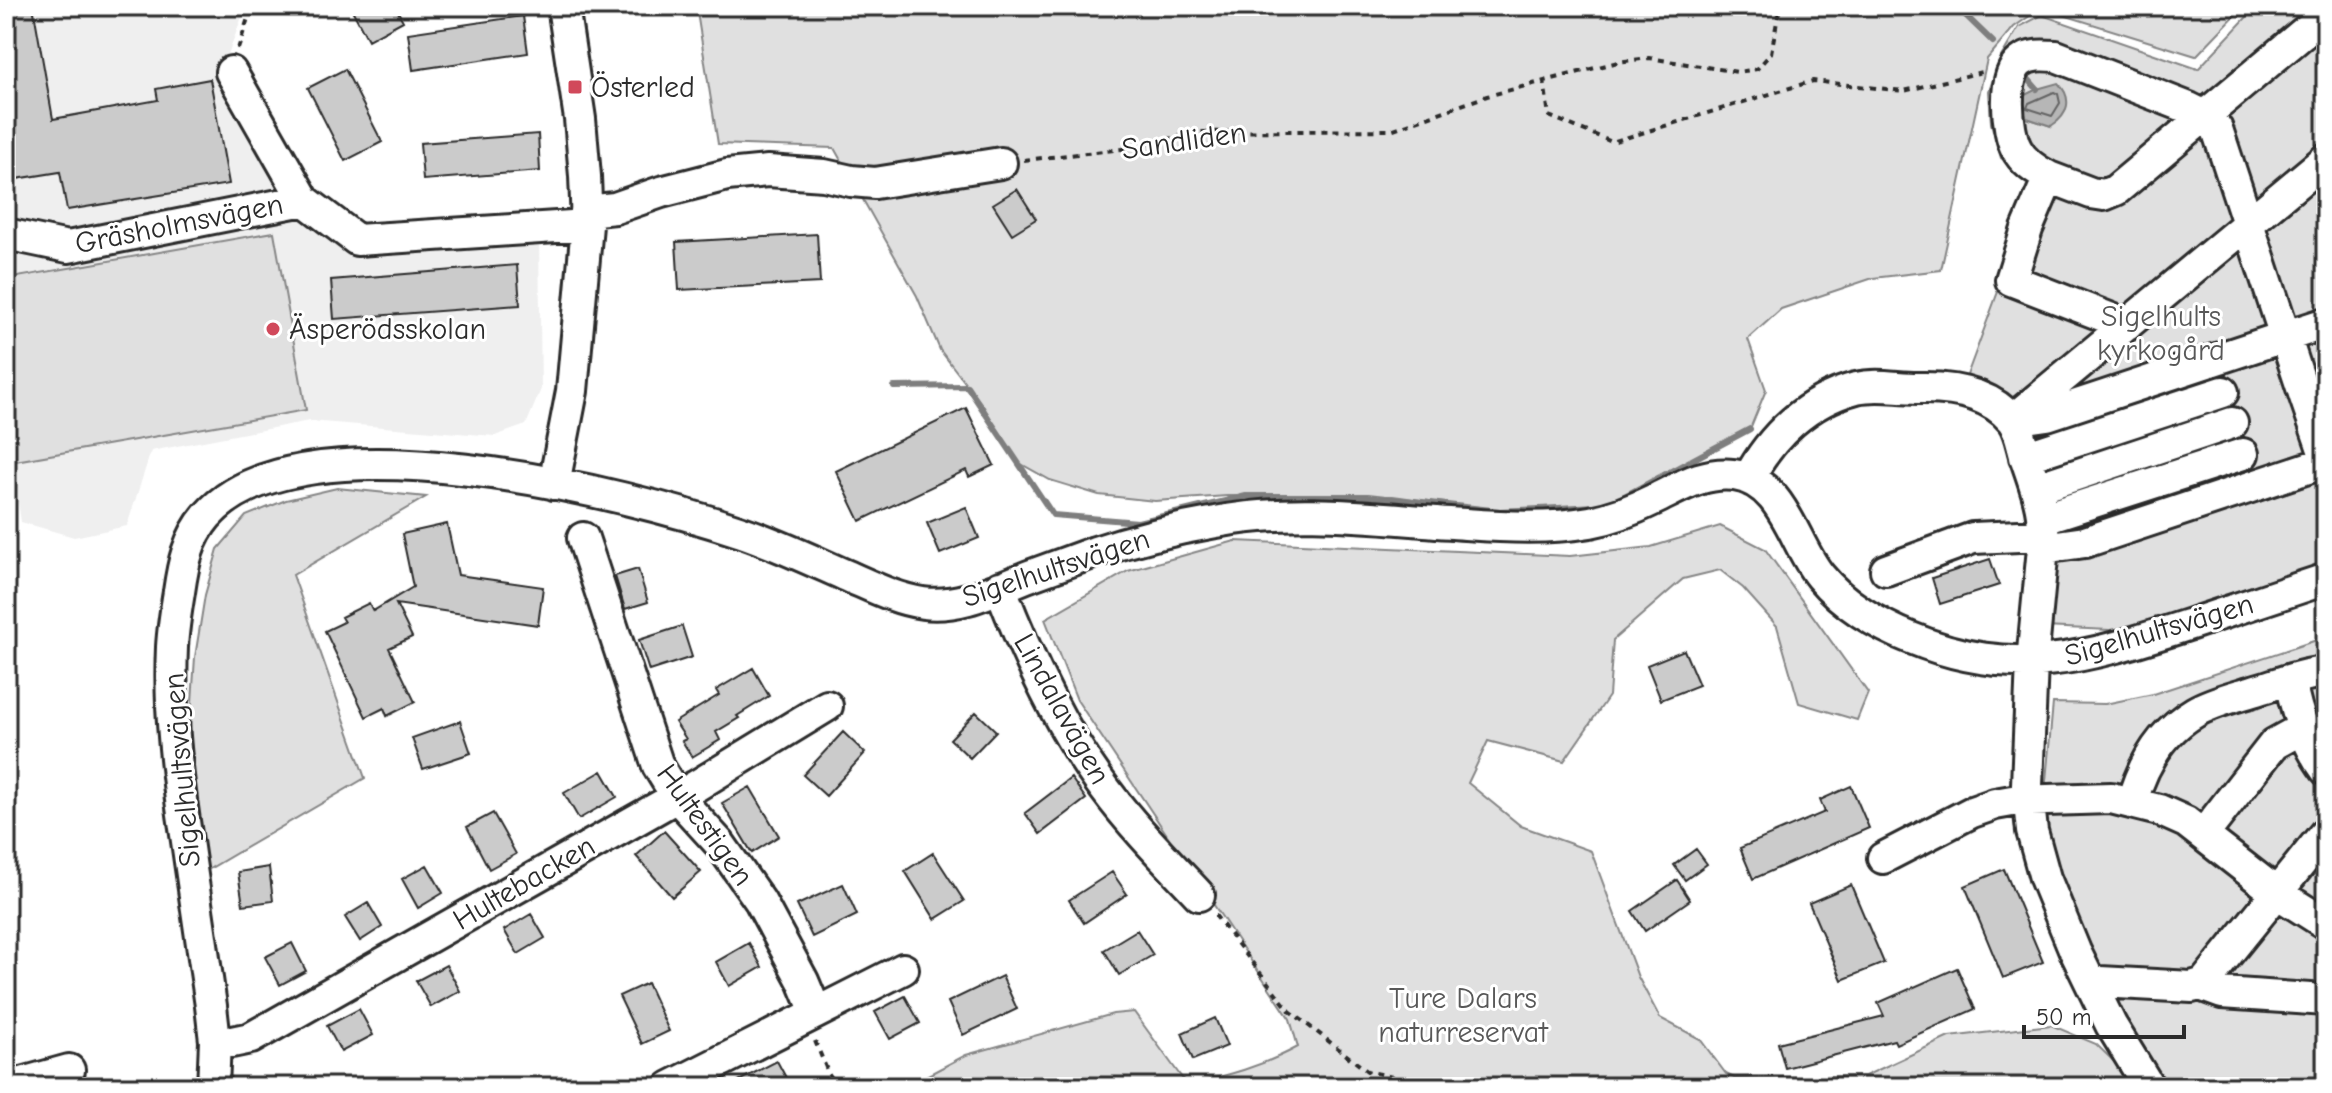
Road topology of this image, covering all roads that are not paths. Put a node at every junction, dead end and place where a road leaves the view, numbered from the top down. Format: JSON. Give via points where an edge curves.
{"nodes":[{"id":1,"x":563,"y":6,"type":"edge"},
{"id":2,"x":2326,"y":14,"type":"edge"},
{"id":3,"x":231,"y":72,"type":"road end"},
{"id":4,"x":2205,"y":116,"type":"junction"},
{"id":5,"x":2326,"y":159,"type":"edge"},
{"id":6,"x":1001,"y":163,"type":"road end"},
{"id":7,"x":2049,"y":177,"type":"junction"},
{"id":8,"x":304,"y":200,"type":"junction"},
{"id":9,"x":587,"y":218,"type":"junction"},
{"id":10,"x":2248,"y":225,"type":"junction"},
{"id":11,"x":6,"y":234,"type":"edge"},
{"id":12,"x":2326,"y":323,"type":"edge"},
{"id":13,"x":2127,"y":325,"type":"junction"},
{"id":14,"x":2285,"y":337,"type":"junction"},
{"id":15,"x":2209,"y":361,"type":"junction"},
{"id":16,"x":2223,"y":392,"type":"junction"},
{"id":17,"x":2315,"y":394,"type":"edge"},
{"id":18,"x":2012,"y":420,"type":"junction"},
{"id":19,"x":2232,"y":423,"type":"junction"},
{"id":20,"x":2243,"y":454,"type":"junction"},
{"id":21,"x":2025,"y":457,"type":"junction"},
{"id":22,"x":2326,"y":460,"type":"edge"},
{"id":23,"x":1748,"y":479,"type":"junction"},
{"id":24,"x":554,"y":484,"type":"junction"},
{"id":25,"x":2251,"y":486,"type":"junction"},
{"id":26,"x":2037,"y":488,"type":"junction"},
{"id":27,"x":2043,"y":534,"type":"junction"},
{"id":28,"x":583,"y":538,"type":"dead end"},
{"id":29,"x":1886,"y":570,"type":"dead end"},
{"id":30,"x":2326,"y":579,"type":"edge"},
{"id":31,"x":1000,"y":587,"type":"junction"},
{"id":32,"x":2032,"y":662,"type":"junction"},
{"id":33,"x":2326,"y":672,"type":"edge"},
{"id":34,"x":2290,"y":680,"type":"junction"},
{"id":35,"x":827,"y":706,"type":"dead end"},
{"id":36,"x":2303,"y":728,"type":"junction"},
{"id":37,"x":2326,"y":770,"type":"edge"},
{"id":38,"x":677,"y":797,"type":"junction"},
{"id":39,"x":2028,"y":801,"type":"junction"},
{"id":40,"x":2132,"y":802,"type":"junction"},
{"id":41,"x":2326,"y":832,"type":"edge"},
{"id":42,"x":2203,"y":835,"type":"junction"},
{"id":43,"x":1883,"y":858,"type":"dead end"},
{"id":44,"x":2277,"y":893,"type":"junction"},
{"id":45,"x":1199,"y":895,"type":"road end"},
{"id":46,"x":2326,"y":924,"type":"edge"},
{"id":47,"x":903,"y":969,"type":"dead end"},
{"id":48,"x":2092,"y":985,"type":"junction"},
{"id":49,"x":2200,"y":985,"type":"junction"},
{"id":50,"x":2326,"y":1000,"type":"edge"},
{"id":51,"x":810,"y":1015,"type":"junction"},
{"id":52,"x":215,"y":1041,"type":"junction"},
{"id":53,"x":69,"y":1070,"type":"dead end"},
{"id":54,"x":13,"y":1080,"type":"edge"},
{"id":55,"x":213,"y":1087,"type":"edge"},
{"id":56,"x":670,"y":1087,"type":"edge"},
{"id":57,"x":2149,"y":1087,"type":"edge"}],
"edges":[{"from":1,"to":9,"type":"street","via":[[580,119]]},
{"from":2,"to":4,"type":"street"},
{"from":3,"to":8,"type":"street","name":"Gräsholmsvägen"},
{"from":4,"to":7,"type":"street","via":[[2104,195]]},
{"from":4,"to":7,"type":"street","via":[[2056,56],[2020,61],[2009,84],[2013,139],[2027,163]]},
{"from":4,"to":10,"type":"street","via":[[2217,129]]},
{"from":5,"to":10,"type":"street"},
{"from":6,"to":9,"type":"street","via":[[875,183],[768,171],[727,175]]},
{"from":7,"to":13,"type":"street","via":[[2011,280]]},
{"from":8,"to":9,"type":"street","name":"Gräsholmsvägen","via":[[357,240]]},
{"from":8,"to":11,"type":"street","name":"Gräsholmsvägen","via":[[68,247]]},
{"from":9,"to":24,"type":"street","via":[[572,391]]},
{"from":10,"to":13,"type":"street"},
{"from":10,"to":14,"type":"street"},
{"from":12,"to":14,"type":"street"},
{"from":13,"to":18,"type":"street"},
{"from":14,"to":15,"type":"street"},
{"from":14,"to":17,"type":"street"},
{"from":15,"to":16,"type":"street"},
{"from":15,"to":18,"type":"street","via":[[2047,415]]},
{"from":16,"to":19,"type":"street"},
{"from":16,"to":21,"type":"street"},
{"from":17,"to":22,"type":"street"},
{"from":18,"to":21,"type":"street"},
{"from":18,"to":23,"type":"street","via":[[1971,392],[1857,388],[1807,409],[1774,438]]},
{"from":19,"to":20,"type":"street"},
{"from":19,"to":26,"type":"street"},
{"from":20,"to":25,"type":"street"},
{"from":20,"to":27,"type":"street"},
{"from":21,"to":26,"type":"street"},
{"from":22,"to":25,"type":"street"},
{"from":23,"to":31,"type":"street","name":"Sigelhultsvägen","via":[[1708,477],[1618,514],[1572,524],[1506,527],[1321,515],[1225,520],[1102,550]]},
{"from":23,"to":32,"type":"street","name":"Sigelhultsvägen","via":[[1775,498],[1819,575],[1867,616],[1937,649]]},
{"from":24,"to":31,"type":"street","name":"Sigelhultsvägen","via":[[749,534],[892,596],[952,603]]},
{"from":24,"to":52,"type":"street","name":"Sigelhultsvägen","via":[[425,467],[309,468],[229,496],[191,539],[172,641],[173,742]]},
{"from":25,"to":27,"type":"street","via":[[2085,542]]},
{"from":26,"to":27,"type":"street"},
{"from":27,"to":29,"type":"street","via":[[1973,538]]},
{"from":27,"to":32,"type":"street"},
{"from":28,"to":38,"type":"street","name":"Hultestigen","via":[[658,766]]},
{"from":30,"to":32,"type":"street","name":"Sigelhultsvägen","via":[[2097,654]]},
{"from":31,"to":45,"type":"street","name":"Lindalavägen","via":[[1042,685],[1075,744],[1105,789]]},
{"from":32,"to":39,"type":"street"},
{"from":33,"to":34,"type":"street"},
{"from":34,"to":36,"type":"street"},
{"from":34,"to":40,"type":"street","via":[[2197,711],[2178,724],[2149,757]]},
{"from":35,"to":38,"type":"street","name":"Hultebacken"},
{"from":36,"to":37,"type":"street"},
{"from":36,"to":42,"type":"street","via":[[2274,744]]},
{"from":38,"to":51,"type":"street","name":"Hultestigen","via":[[720,844],[760,901],[803,981]]},
{"from":38,"to":52,"type":"street","name":"Hultebacken","via":[[251,1038]]},
{"from":39,"to":40,"type":"street"},
{"from":39,"to":43,"type":"street","via":[[1972,812]]},
{"from":39,"to":48,"type":"street","via":[[2045,878]]},
{"from":40,"to":42,"type":"street","via":[[2186,822]]},
{"from":41,"to":44,"type":"street"},
{"from":42,"to":44,"type":"street"},
{"from":44,"to":46,"type":"street"},
{"from":44,"to":49,"type":"street"},
{"from":47,"to":51,"type":"street"},
{"from":48,"to":49,"type":"street"},
{"from":48,"to":57,"type":"street"},
{"from":49,"to":50,"type":"street","via":[[2222,993]]},
{"from":51,"to":56,"type":"street"},
{"from":52,"to":55,"type":"street","name":"Sigelhultsvägen"},
{"from":53,"to":54,"type":"street"}]}
